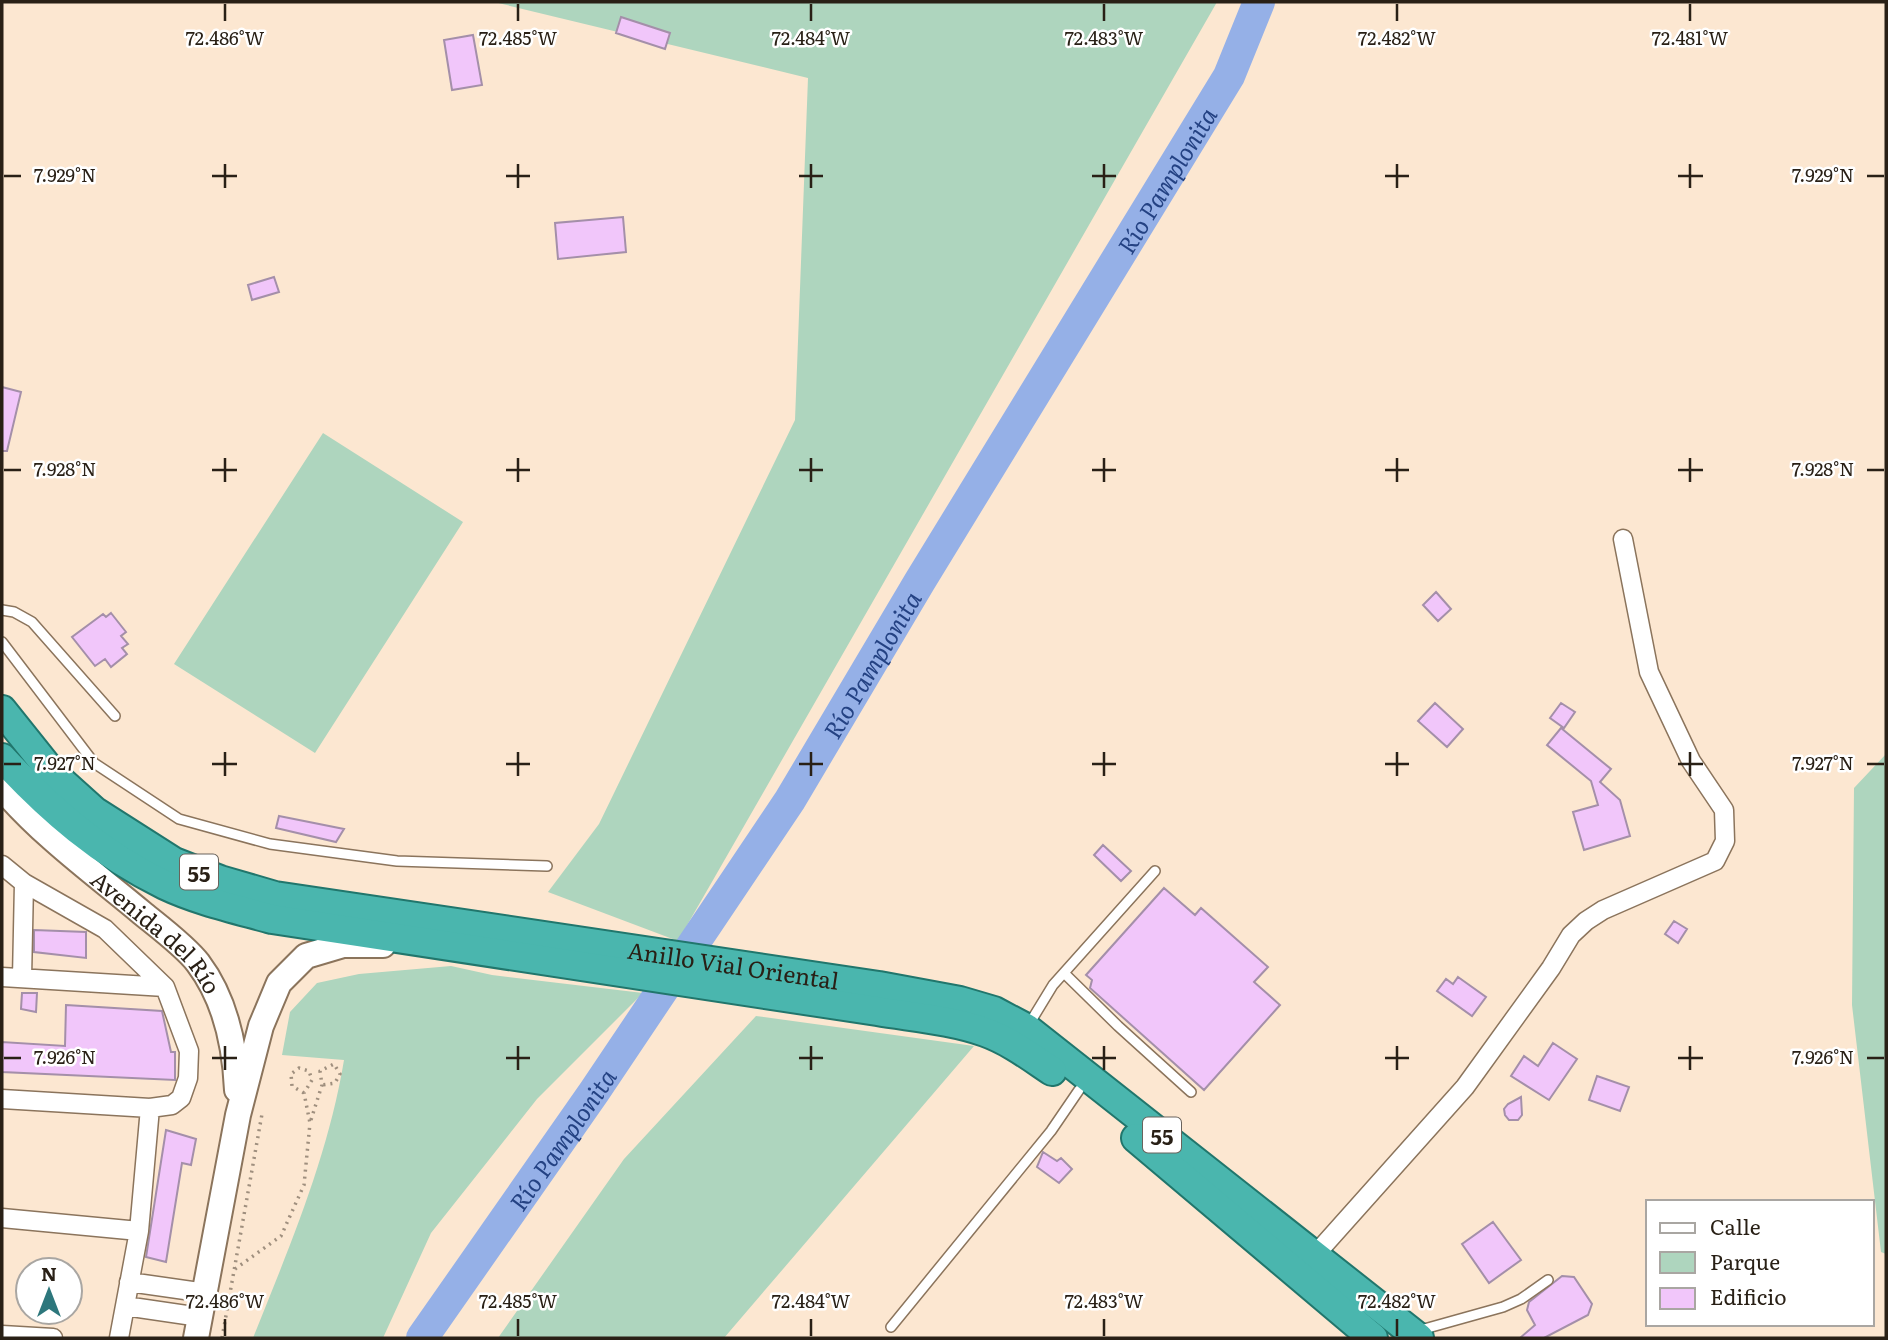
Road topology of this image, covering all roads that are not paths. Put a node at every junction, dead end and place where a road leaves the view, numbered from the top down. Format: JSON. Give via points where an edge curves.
{"nodes":[{"id":1,"x":1623,"y":539,"type":"dead end"},
{"id":2,"x":2,"y":610,"type":"edge"},
{"id":3,"x":2,"y":642,"type":"edge"},
{"id":4,"x":2,"y":710,"type":"edge"},
{"id":5,"x":115,"y":716,"type":"dead end"},
{"id":6,"x":2,"y":758,"type":"edge"},
{"id":7,"x":2,"y":788,"type":"edge"},
{"id":8,"x":2,"y":864,"type":"edge"},
{"id":9,"x":547,"y":866,"type":"dead end"},
{"id":10,"x":1155,"y":871,"type":"dead end"},
{"id":11,"x":24,"y":883,"type":"junction"},
{"id":12,"x":447,"y":938,"type":"junction"},
{"id":13,"x":1064,"y":974,"type":"junction"},
{"id":14,"x":2,"y":977,"type":"edge"},
{"id":15,"x":22,"y":978,"type":"junction"},
{"id":16,"x":165,"y":987,"type":"junction"},
{"id":17,"x":878,"y":998,"type":"junction"},
{"id":18,"x":1026,"y":1028,"type":"junction"},
{"id":19,"x":1079,"y":1090,"type":"junction"},
{"id":20,"x":1191,"y":1092,"type":"dead end"},
{"id":21,"x":2,"y":1099,"type":"edge"},
{"id":22,"x":150,"y":1108,"type":"junction"},
{"id":23,"x":238,"y":1115,"type":"junction"},
{"id":24,"x":2,"y":1218,"type":"edge"},
{"id":25,"x":139,"y":1231,"type":"junction"},
{"id":26,"x":1315,"y":1255,"type":"junction"},
{"id":27,"x":1548,"y":1280,"type":"dead end"},
{"id":28,"x":129,"y":1282,"type":"junction"},
{"id":29,"x":206,"y":1293,"type":"junction"},
{"id":30,"x":125,"y":1306,"type":"junction"},
{"id":31,"x":891,"y":1327,"type":"dead end"},
{"id":32,"x":198,"y":1328,"type":"edge"},
{"id":33,"x":2,"y":1335,"type":"edge"},
{"id":34,"x":1415,"y":1336,"type":"edge"},
{"id":35,"x":54,"y":1338,"type":"edge"},
{"id":36,"x":119,"y":1338,"type":"edge"},
{"id":37,"x":1373,"y":1338,"type":"edge"}],
"edges":[{"from":1,"to":26,"type":"street","via":[[1649,672],[1690,761],[1724,810],[1726,841],[1715,861],[1603,910],[1571,935],[1465,1087]]},
{"from":2,"to":5,"type":"lane","via":[[32,622]]},
{"from":3,"to":9,"type":"lane","via":[[94,763],[179,819],[270,844],[397,862]]},
{"from":4,"to":12,"type":"highway","name":"Anillo Vial Oriental","number":"55","via":[[54,775],[94,811],[174,862],[275,896]]},
{"from":6,"to":12,"type":"highway","name":"Anillo Vial Oriental","number":"55","via":[[86,838],[165,885],[272,919]]},
{"from":7,"to":23,"type":"main road","name":"Avenida del Río","via":[[20,810],[198,962],[226,1013],[236,1066]]},
{"from":8,"to":11,"type":"street"},
{"from":10,"to":13,"type":"lane"},
{"from":11,"to":15,"type":"street"},
{"from":11,"to":16,"type":"street","via":[[105,929]]},
{"from":12,"to":17,"type":"highway","name":"Anillo Vial Oriental","number":"55"},
{"from":12,"to":23,"type":"main road","name":"Avenida del Río","via":[[343,945],[306,956],[279,983],[261,1026]]},
{"from":13,"to":18,"type":"lane"},
{"from":13,"to":20,"type":"lane"},
{"from":14,"to":15,"type":"street"},
{"from":15,"to":16,"type":"street"},
{"from":16,"to":22,"type":"street","via":[[190,1051],[187,1088],[172,1105]]},
{"from":17,"to":18,"type":"highway","name":"Anillo Vial Oriental","number":"55","via":[[960,1000]]},
{"from":17,"to":19,"type":"highway","name":"Anillo Vial Oriental","number":"55","via":[[985,1032],[1017,1047]]},
{"from":18,"to":26,"type":"highway","name":"Anillo Vial Oriental","number":"55"},
{"from":19,"to":31,"type":"lane","via":[[1051,1131]]},
{"from":19,"to":37,"type":"highway","name":"Anillo Vial Oriental","number":"55"},
{"from":21,"to":22,"type":"street"},
{"from":22,"to":25,"type":"street"},
{"from":23,"to":29,"type":"main road","name":"Avenida del Río"},
{"from":24,"to":25,"type":"street"},
{"from":25,"to":28,"type":"street"},
{"from":26,"to":34,"type":"highway","name":"Anillo Vial Oriental","number":"55"},
{"from":27,"to":34,"type":"lane","via":[[1503,1307]]},
{"from":28,"to":29,"type":"street"},
{"from":28,"to":30,"type":"street"},
{"from":29,"to":32,"type":"main road","name":"Avenida del Río"},
{"from":30,"to":32,"type":"street"},
{"from":30,"to":36,"type":"street"},
{"from":33,"to":35,"type":"street"}]}
